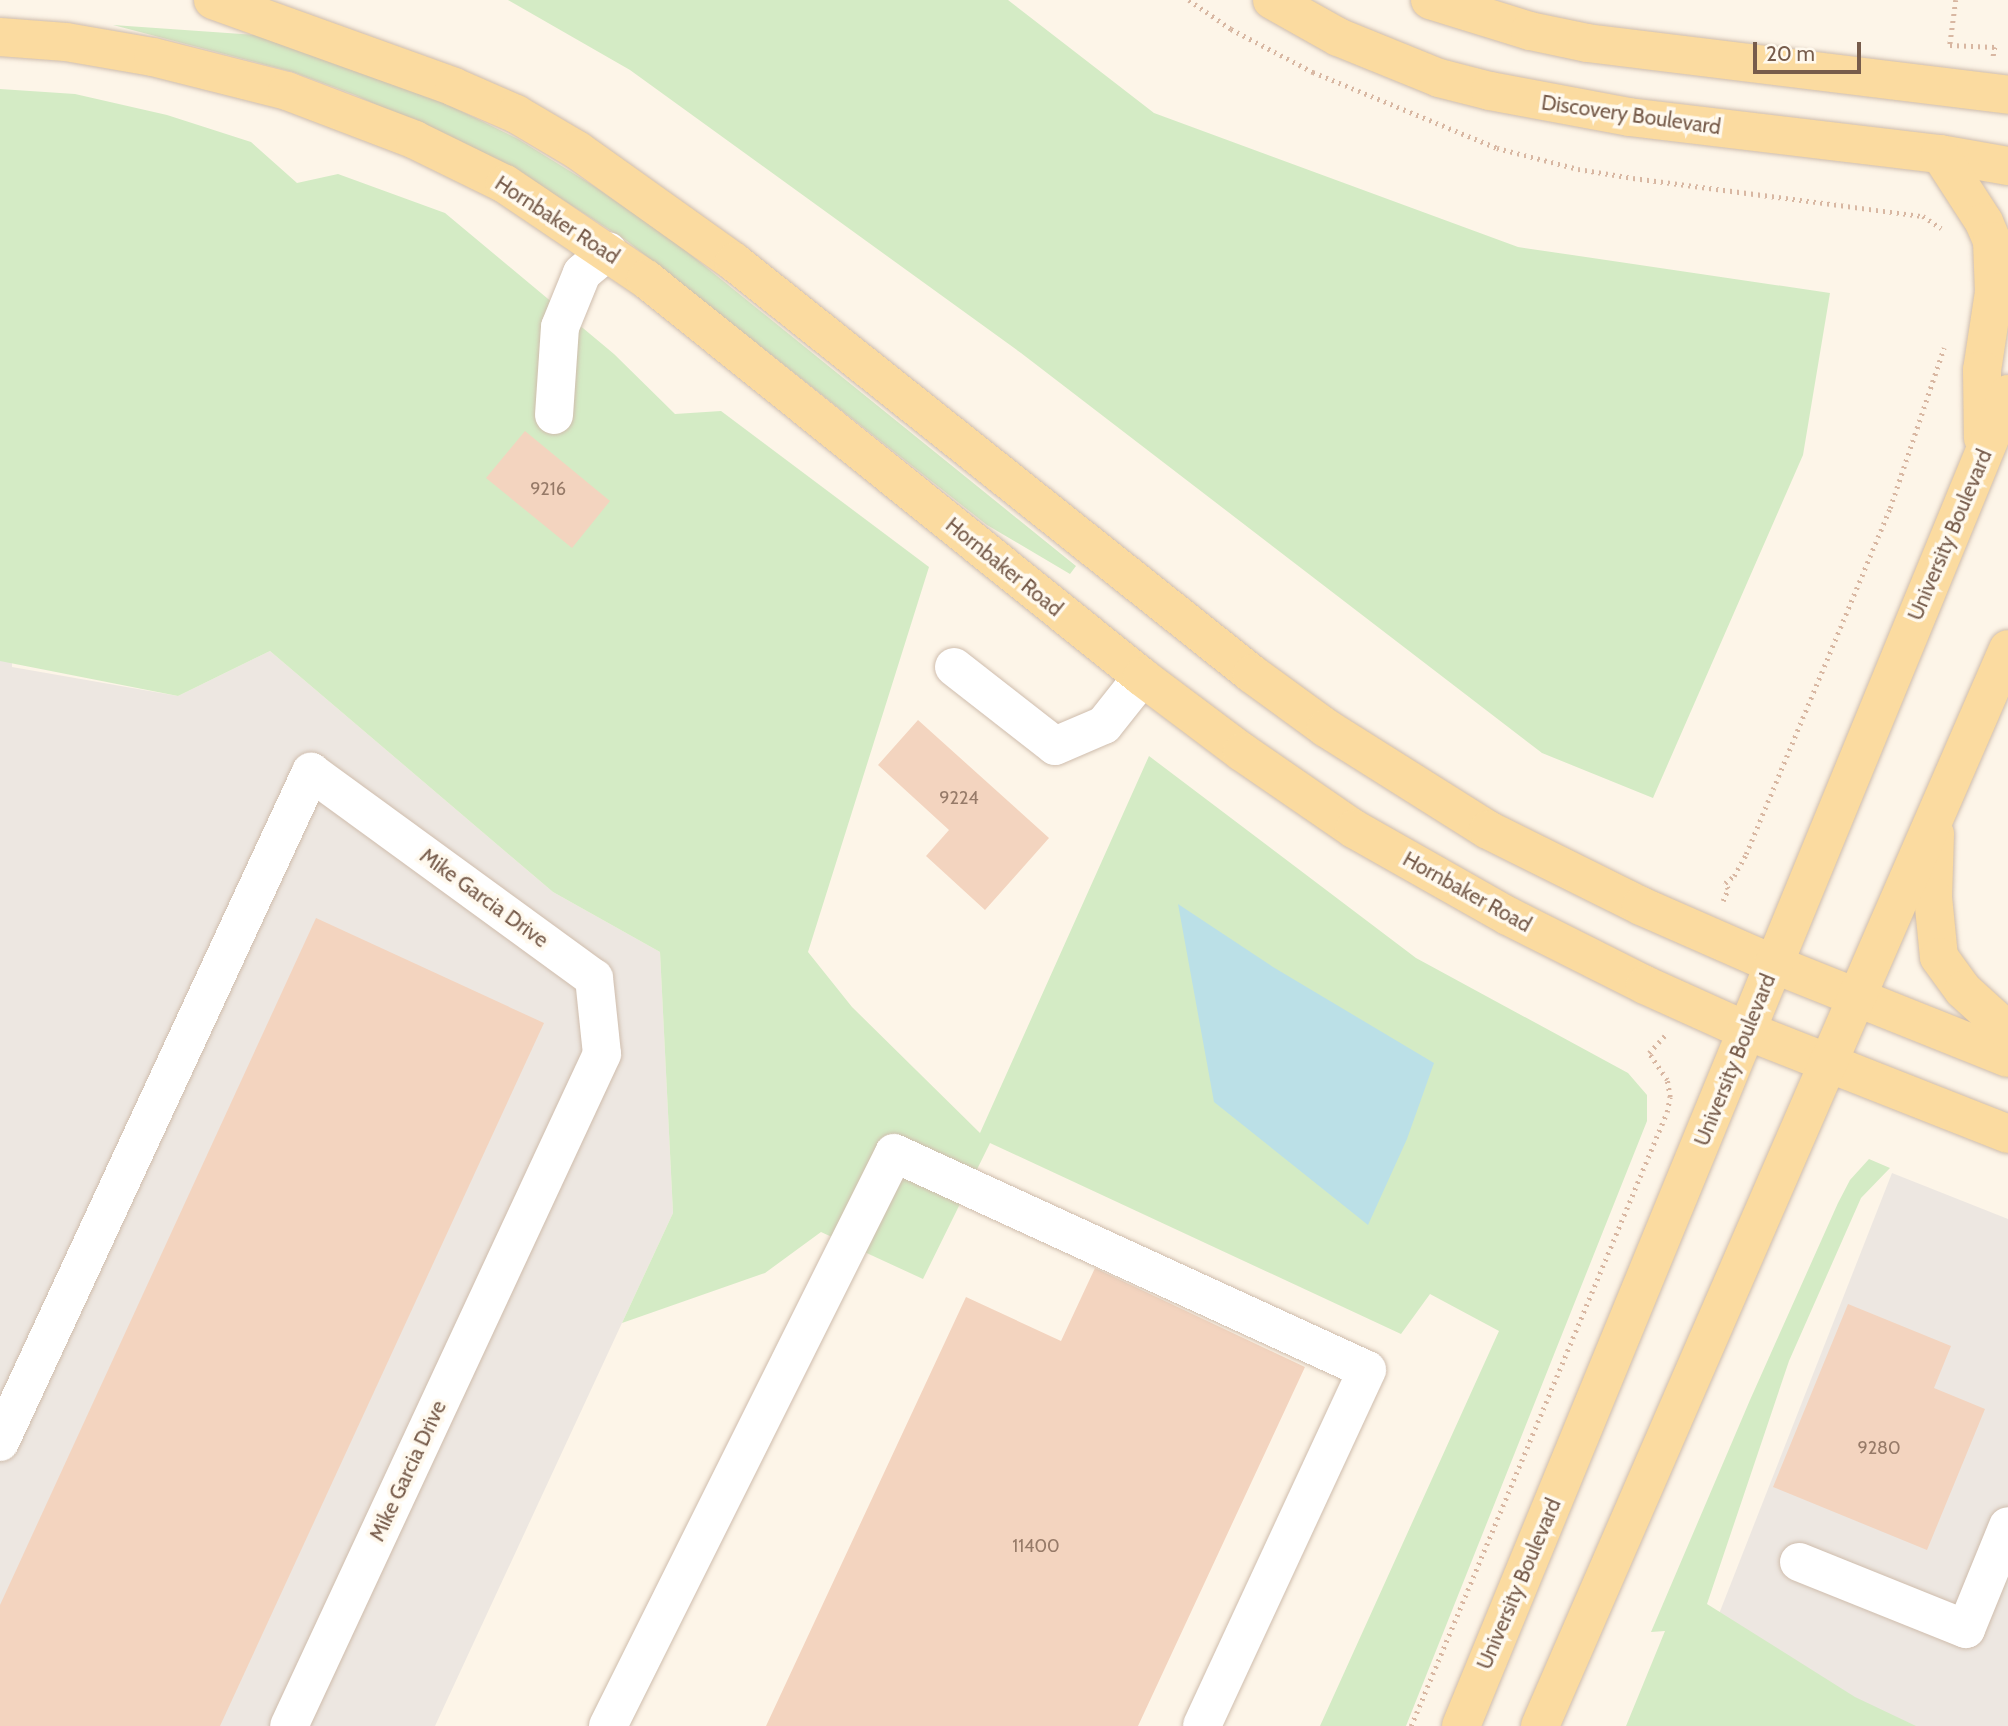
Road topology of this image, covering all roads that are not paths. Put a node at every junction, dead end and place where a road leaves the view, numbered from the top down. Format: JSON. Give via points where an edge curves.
{"nodes":[{"id":1,"x":213,"y":0,"type":"edge"},
{"id":2,"x":1272,"y":0,"type":"edge"},
{"id":3,"x":1430,"y":0,"type":"edge"},
{"id":4,"x":0,"y":37,"type":"edge"},
{"id":5,"x":1998,"y":83,"type":"edge"},
{"id":6,"x":1940,"y":154,"type":"junction"},
{"id":7,"x":2008,"y":166,"type":"edge"},
{"id":8,"x":608,"y":251,"type":"junction"},
{"id":9,"x":2008,"y":394,"type":"edge"},
{"id":10,"x":554,"y":415,"type":"dead end"},
{"id":11,"x":1984,"y":454,"type":"junction"},
{"id":12,"x":2008,"y":649,"type":"edge"},
{"id":13,"x":954,"y":667,"type":"dead end"},
{"id":14,"x":1142,"y":677,"type":"junction"},
{"id":15,"x":1936,"y":816,"type":"junction"},
{"id":16,"x":1773,"y":964,"type":"junction"},
{"id":17,"x":1857,"y":997,"type":"junction"},
{"id":18,"x":1747,"y":1031,"type":"junction"},
{"id":19,"x":2008,"y":1031,"type":"edge"},
{"id":20,"x":2008,"y":1058,"type":"edge"},
{"id":21,"x":1828,"y":1062,"type":"junction"},
{"id":22,"x":2008,"y":1134,"type":"edge"},
{"id":23,"x":0,"y":1442,"type":"edge"},
{"id":24,"x":2008,"y":1526,"type":"edge"},
{"id":25,"x":1798,"y":1563,"type":"dead end"},
{"id":26,"x":289,"y":1726,"type":"edge"},
{"id":27,"x":608,"y":1726,"type":"edge"},
{"id":28,"x":1202,"y":1726,"type":"edge"},
{"id":29,"x":1461,"y":1726,"type":"edge"},
{"id":30,"x":1539,"y":1726,"type":"edge"}],
"edges":[{"from":1,"to":16,"type":"main road","via":[[454,87],[516,114],[577,150],[734,262],[1252,674],[1326,727],[1488,830],[1641,906]]},
{"from":2,"to":6,"type":"main road","name":"Discovery Boulevard","via":[[1338,37],[1439,78],[1490,91],[1629,117]]},
{"from":3,"to":5,"type":"main road","via":[[1587,43]]},
{"from":4,"to":8,"type":"main road","name":"Hornbaker Road","via":[[66,42],[153,57],[287,91],[415,140],[505,184]]},
{"from":6,"to":7,"type":"main road","name":"Discovery Boulevard"},
{"from":6,"to":11,"type":"main road","via":[[1992,241],[1994,292],[1982,370]]},
{"from":8,"to":10,"type":"lane","via":[[582,273],[560,327]]},
{"from":8,"to":14,"type":"main road","name":"Hornbaker Road"},
{"from":9,"to":11,"type":"main road","name":"University Boulevard"},
{"from":11,"to":16,"type":"main road","name":"University Boulevard"},
{"from":12,"to":15,"type":"main road"},
{"from":13,"to":14,"type":"lane","via":[[1055,746],[1104,725]]},
{"from":14,"to":18,"type":"main road","name":"Hornbaker Road","via":[[1354,829],[1508,916]]},
{"from":15,"to":17,"type":"main road"},
{"from":15,"to":19,"type":"main road","via":[[1933,897],[1940,957],[1963,990]]},
{"from":16,"to":17,"type":"main road"},
{"from":16,"to":18,"type":"main road","name":"University Boulevard"},
{"from":17,"to":20,"type":"main road"},
{"from":17,"to":21,"type":"main road"},
{"from":18,"to":21,"type":"main road","name":"Hornbaker Road"},
{"from":18,"to":29,"type":"main road","name":"University Boulevard"},
{"from":21,"to":22,"type":"main road","name":"Hornbaker Road"},
{"from":21,"to":30,"type":"main road"},
{"from":23,"to":26,"type":"lane","name":"Mike Garcia Drive","via":[[311,772],[594,978],[602,1054]]},
{"from":24,"to":25,"type":"lane","via":[[1966,1629]]},
{"from":27,"to":28,"type":"lane","via":[[894,1153],[1367,1370]]}]}
